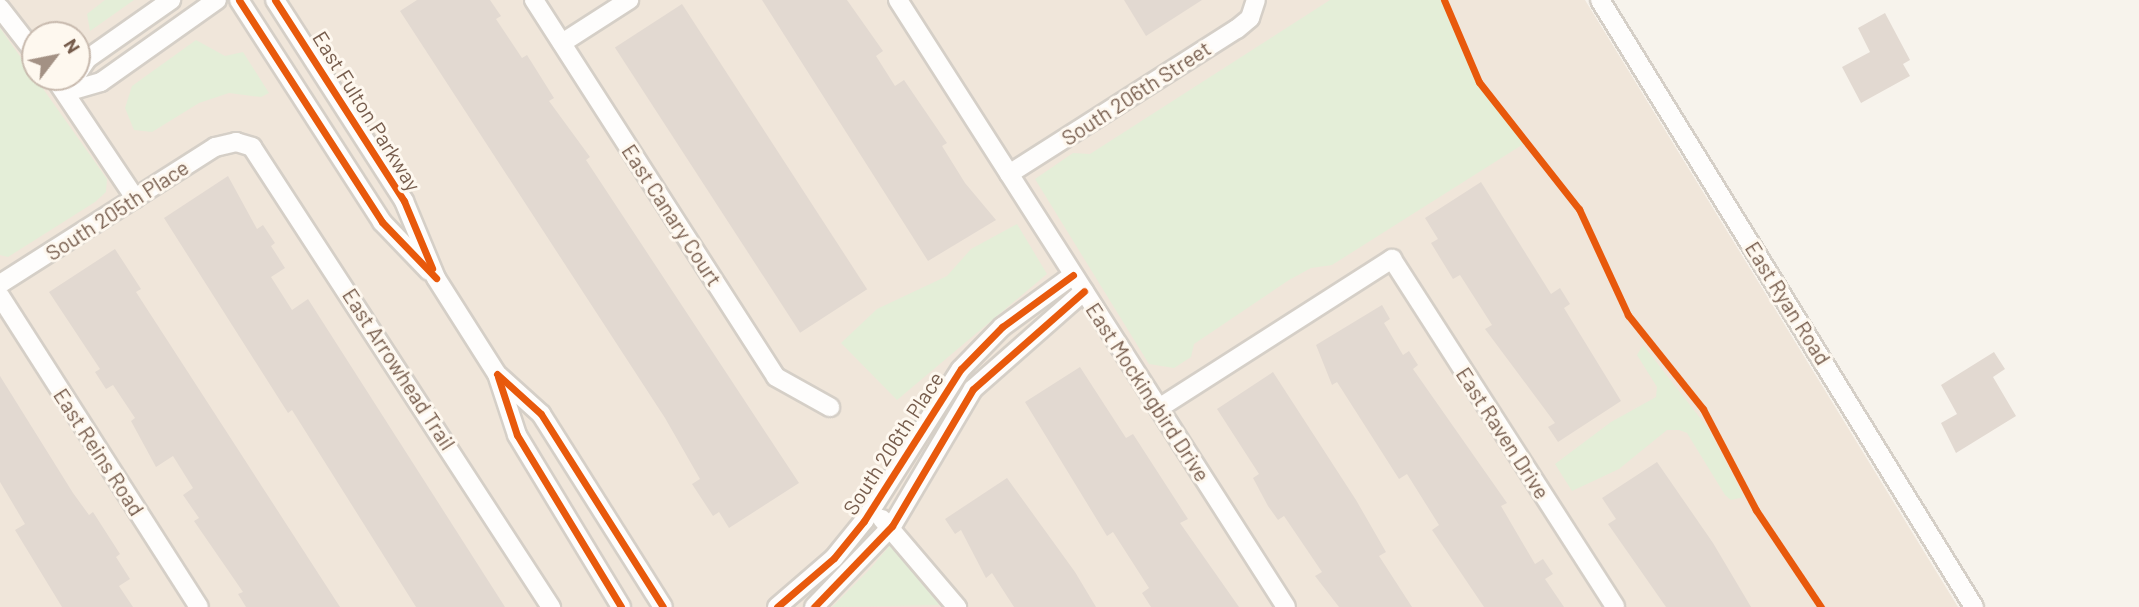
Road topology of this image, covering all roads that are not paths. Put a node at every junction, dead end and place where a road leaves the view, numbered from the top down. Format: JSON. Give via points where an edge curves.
{"nodes":[{"id":1,"x":170,"y":0,"type":"edge"},
{"id":2,"x":216,"y":0,"type":"edge"},
{"id":3,"x":239,"y":0,"type":"edge"},
{"id":4,"x":275,"y":0,"type":"edge"},
{"id":5,"x":534,"y":0,"type":"edge"},
{"id":6,"x":629,"y":0,"type":"edge"},
{"id":7,"x":898,"y":0,"type":"edge"},
{"id":8,"x":1600,"y":0,"type":"edge"},
{"id":9,"x":1256,"y":2,"type":"edge"},
{"id":10,"x":0,"y":8,"type":"edge"},
{"id":11,"x":21,"y":35,"type":"edge"},
{"id":12,"x":562,"y":43,"type":"junction"},
{"id":13,"x":91,"y":56,"type":"edge"},
{"id":14,"x":91,"y":82,"type":"edge"},
{"id":15,"x":78,"y":91,"type":"edge"},
{"id":16,"x":236,"y":142,"type":"joint"},
{"id":17,"x":1009,"y":174,"type":"junction"},
{"id":18,"x":135,"y":198,"type":"junction"},
{"id":19,"x":1073,"y":275,"type":"junction"},
{"id":20,"x":436,"y":278,"type":"junction"},
{"id":21,"x":0,"y":284,"type":"edge"},
{"id":22,"x":1084,"y":291,"type":"junction"},
{"id":23,"x":0,"y":296,"type":"edge"},
{"id":24,"x":497,"y":374,"type":"junction"},
{"id":25,"x":830,"y":407,"type":"dead end"},
{"id":26,"x":1159,"y":408,"type":"junction"},
{"id":27,"x":870,"y":511,"type":"junction"},
{"id":28,"x":892,"y":526,"type":"junction"},
{"id":29,"x":199,"y":607,"type":"edge"},
{"id":30,"x":551,"y":607,"type":"edge"},
{"id":31,"x":621,"y":607,"type":"edge"},
{"id":32,"x":663,"y":607,"type":"edge"},
{"id":33,"x":777,"y":607,"type":"edge"},
{"id":34,"x":814,"y":607,"type":"edge"},
{"id":35,"x":957,"y":607,"type":"edge"},
{"id":36,"x":1286,"y":607,"type":"edge"},
{"id":37,"x":1615,"y":607,"type":"edge"},
{"id":38,"x":1974,"y":607,"type":"edge"}],
"edges":[{"from":1,"to":13,"type":"street"},
{"from":2,"to":14,"type":"street","via":[[101,82]]},
{"from":3,"to":20,"type":"street","name":"East Fulton Parkway","via":[[382,222]]},
{"from":4,"to":20,"type":"street","name":"East Fulton Parkway","via":[[404,201]]},
{"from":5,"to":12,"type":"street","name":"East Canary Court"},
{"from":6,"to":12,"type":"street"},
{"from":7,"to":17,"type":"street","name":"East Mockingbird Drive"},
{"from":8,"to":38,"type":"street","name":"East Ryan Road"},
{"from":9,"to":17,"type":"street","name":"South 206th Street","via":[[1237,29]]},
{"from":10,"to":11,"type":"street"},
{"from":12,"to":25,"type":"street","name":"East Canary Court","via":[[776,377]]},
{"from":15,"to":18,"type":"street"},
{"from":16,"to":18,"type":"street","name":"South 205th Place","via":[[215,147]]},
{"from":16,"to":30,"type":"street","name":"East Arrowhead Trail","via":[[263,156]]},
{"from":17,"to":19,"type":"street","name":"East Mockingbird Drive"},
{"from":18,"to":21,"type":"street","name":"South 205th Place"},
{"from":19,"to":22,"type":"street","name":"East Mockingbird Drive"},
{"from":19,"to":27,"type":"street","name":"South 206th Place","via":[[1002,327],[961,369]]},
{"from":20,"to":24,"type":"street","name":"East Fulton Parkway"},
{"from":22,"to":26,"type":"street","name":"East Mockingbird Drive"},
{"from":22,"to":28,"type":"street","name":"South 206th Place","via":[[974,389]]},
{"from":23,"to":29,"type":"street","name":"East Reins Road"},
{"from":24,"to":31,"type":"street","name":"East Fulton Parkway","via":[[517,435]]},
{"from":24,"to":32,"type":"street","name":"East Fulton Parkway","via":[[541,414]]},
{"from":26,"to":36,"type":"street","name":"East Mockingbird Drive"},
{"from":26,"to":37,"type":"street","name":"East Raven Drive","via":[[1392,259]]},
{"from":27,"to":28,"type":"street"},
{"from":27,"to":33,"type":"street","name":"South 206th Place","via":[[834,558]]},
{"from":28,"to":34,"type":"street","name":"South 206th Place"},
{"from":28,"to":35,"type":"street"}]}
